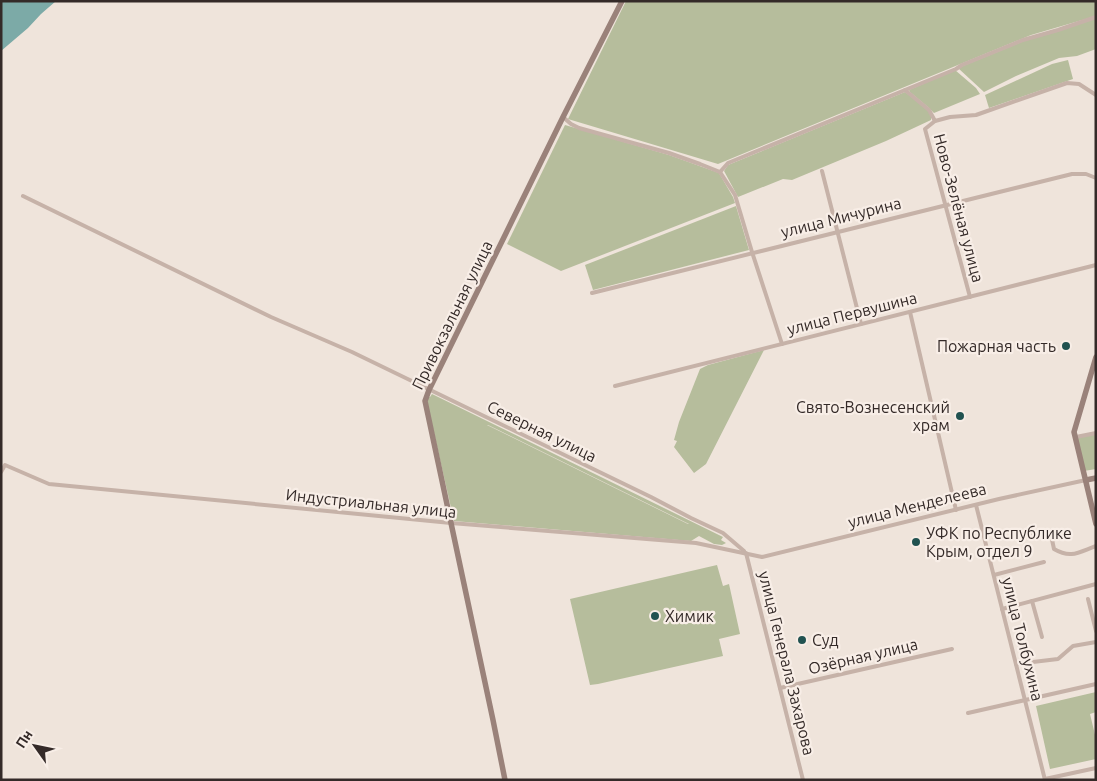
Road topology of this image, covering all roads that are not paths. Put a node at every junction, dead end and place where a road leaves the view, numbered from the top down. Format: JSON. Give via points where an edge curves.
{"nodes":[{"id":1,"x":622,"y":1,"type":"edge"},
{"id":2,"x":1096,"y":16,"type":"edge"},
{"id":3,"x":905,"y":90,"type":"junction"},
{"id":4,"x":1096,"y":94,"type":"edge"},
{"id":5,"x":563,"y":118,"type":"junction"},
{"id":6,"x":935,"y":121,"type":"junction"},
{"id":7,"x":822,"y":171,"type":"dead end"},
{"id":8,"x":720,"y":172,"type":"junction"},
{"id":9,"x":1096,"y":178,"type":"edge"},
{"id":10,"x":23,"y":196,"type":"dead end"},
{"id":11,"x":946,"y":204,"type":"junction"},
{"id":12,"x":837,"y":232,"type":"junction"},
{"id":13,"x":752,"y":252,"type":"junction"},
{"id":14,"x":1096,"y":265,"type":"edge"},
{"id":15,"x":592,"y":292,"type":"dead end"},
{"id":16,"x":970,"y":297,"type":"junction"},
{"id":17,"x":910,"y":312,"type":"junction"},
{"id":18,"x":861,"y":324,"type":"junction"},
{"id":19,"x":782,"y":344,"type":"junction"},
{"id":20,"x":1096,"y":357,"type":"edge"},
{"id":21,"x":615,"y":386,"type":"dead end"},
{"id":22,"x":429,"y":390,"type":"junction"},
{"id":23,"x":1096,"y":433,"type":"edge"},
{"id":24,"x":1076,"y":437,"type":"junction"},
{"id":25,"x":1,"y":472,"type":"edge"},
{"id":26,"x":1096,"y":478,"type":"edge"},
{"id":27,"x":1086,"y":480,"type":"junction"},
{"id":28,"x":976,"y":505,"type":"junction"},
{"id":29,"x":956,"y":510,"type":"junction"},
{"id":30,"x":451,"y":523,"type":"junction"},
{"id":31,"x":1096,"y":524,"type":"edge"},
{"id":32,"x":1030,"y":534,"type":"dead end"},
{"id":33,"x":1096,"y":546,"type":"edge"},
{"id":34,"x":746,"y":552,"type":"junction"},
{"id":35,"x":1044,"y":562,"type":"dead end"},
{"id":36,"x":994,"y":575,"type":"junction"},
{"id":37,"x":1096,"y":584,"type":"edge"},
{"id":38,"x":1088,"y":599,"type":"dead end"},
{"id":39,"x":1032,"y":601,"type":"junction"},
{"id":40,"x":1002,"y":609,"type":"junction"},
{"id":41,"x":1096,"y":632,"type":"edge"},
{"id":42,"x":1042,"y":637,"type":"dead end"},
{"id":43,"x":1096,"y":642,"type":"edge"},
{"id":44,"x":952,"y":649,"type":"dead end"},
{"id":45,"x":1016,"y":664,"type":"junction"},
{"id":46,"x":1096,"y":684,"type":"edge"},
{"id":47,"x":780,"y":688,"type":"junction"},
{"id":48,"x":1025,"y":700,"type":"junction"},
{"id":49,"x":968,"y":713,"type":"dead end"},
{"id":50,"x":1096,"y":768,"type":"edge"},
{"id":51,"x":505,"y":780,"type":"edge"},
{"id":52,"x":803,"y":780,"type":"edge"},
{"id":53,"x":1045,"y":780,"type":"edge"}],
"edges":[{"from":1,"to":5,"type":"main road","name":"Привокзальная улица"},
{"from":2,"to":3,"type":"street","via":[[1023,40]]},
{"from":3,"to":6,"type":"street","via":[[929,110]]},
{"from":3,"to":8,"type":"street","via":[[728,163]]},
{"from":4,"to":6,"type":"street","name":"Ново-Зелёная улица","via":[[1079,84],[1067,83],[976,115]]},
{"from":5,"to":8,"type":"street","via":[[580,128],[669,153]]},
{"from":5,"to":22,"type":"main road","name":"Привокзальная улица"},
{"from":6,"to":11,"type":"street","name":"Ново-Зелёная улица","via":[[925,129]]},
{"from":7,"to":12,"type":"street"},
{"from":8,"to":13,"type":"street","via":[[735,195]]},
{"from":9,"to":11,"type":"street","name":"улица Мичурина","via":[[1072,174]]},
{"from":10,"to":22,"type":"street","name":"Северная улица"},
{"from":11,"to":12,"type":"street","name":"улица Мичурина"},
{"from":11,"to":16,"type":"street","name":"Ново-Зелёная улица"},
{"from":12,"to":13,"type":"street","name":"улица Мичурина"},
{"from":12,"to":18,"type":"street"},
{"from":13,"to":15,"type":"street","name":"улица Мичурина"},
{"from":13,"to":19,"type":"street"},
{"from":14,"to":16,"type":"street","name":"улица Первушина"},
{"from":16,"to":17,"type":"street","name":"улица Первушина"},
{"from":17,"to":18,"type":"street","name":"улица Первушина"},
{"from":17,"to":29,"type":"street"},
{"from":18,"to":19,"type":"street","name":"улица Первушина"},
{"from":19,"to":21,"type":"street","name":"улица Первушина"},
{"from":20,"to":24,"type":"main road","via":[[1074,432]]},
{"from":22,"to":30,"type":"main road","name":"Привокзальная улица","via":[[425,401]]},
{"from":22,"to":34,"type":"street","name":"Северная улица","via":[[723,533]]},
{"from":23,"to":24,"type":"street"},
{"from":24,"to":27,"type":"main road"},
{"from":25,"to":30,"type":"street","name":"Индустриальная улица","via":[[5,464],[49,484]]},
{"from":26,"to":27,"type":"main road","name":"улица Менделеева"},
{"from":27,"to":28,"type":"street","name":"улица Менделеева"},
{"from":27,"to":31,"type":"main road"},
{"from":28,"to":29,"type":"street","name":"улица Менделеева"},
{"from":28,"to":36,"type":"street","name":"улица Толбухина"},
{"from":29,"to":34,"type":"street","name":"улица Менделеева","via":[[762,557]]},
{"from":30,"to":34,"type":"street","name":"Индустриальная улица","via":[[696,543]]},
{"from":30,"to":51,"type":"main road","name":"Привокзальная улица"},
{"from":32,"to":33,"type":"street","via":[[1051,535],[1054,548],[1064,554]]},
{"from":34,"to":47,"type":"street","name":"улица Генерала Захарова"},
{"from":35,"to":36,"type":"street"},
{"from":36,"to":40,"type":"street","name":"улица Толбухина"},
{"from":37,"to":39,"type":"street"},
{"from":38,"to":41,"type":"street"},
{"from":39,"to":40,"type":"street"},
{"from":39,"to":42,"type":"street"},
{"from":40,"to":45,"type":"street","name":"улица Толбухина"},
{"from":43,"to":45,"type":"street","via":[[1073,646],[1058,659]]},
{"from":44,"to":47,"type":"street","name":"Озёрная улица"},
{"from":45,"to":48,"type":"street","name":"улица Толбухина"},
{"from":46,"to":48,"type":"street"},
{"from":47,"to":52,"type":"street","name":"улица Генерала Захарова"},
{"from":48,"to":49,"type":"street"},
{"from":48,"to":53,"type":"street","name":"улица Толбухина"},
{"from":50,"to":53,"type":"street"}]}
